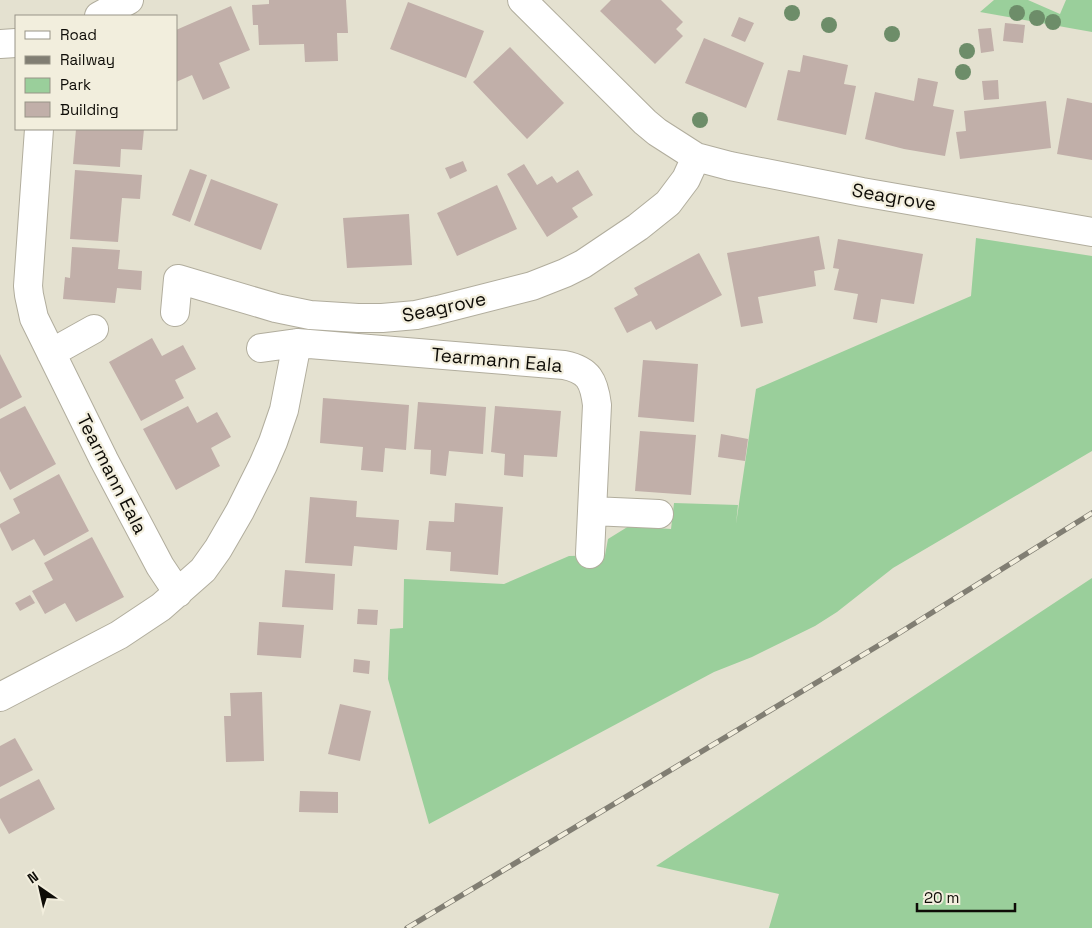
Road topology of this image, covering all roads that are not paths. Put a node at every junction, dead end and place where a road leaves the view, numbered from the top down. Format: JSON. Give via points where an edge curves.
{"nodes":[{"id":1,"x":129,"y":0,"type":"edge"},
{"id":2,"x":522,"y":0,"type":"edge"},
{"id":3,"x":101,"y":15,"type":"edge"},
{"id":4,"x":15,"y":43,"type":"edge"},
{"id":5,"x":0,"y":44,"type":"edge"},
{"id":6,"x":39,"y":130,"type":"edge"},
{"id":7,"x":696,"y":156,"type":"junction"},
{"id":8,"x":1092,"y":232,"type":"edge"},
{"id":9,"x":174,"y":312,"type":"dead end"},
{"id":10,"x":94,"y":329,"type":"dead end"},
{"id":11,"x":297,"y":344,"type":"junction"},
{"id":12,"x":261,"y":348,"type":"dead end"},
{"id":13,"x":51,"y":353,"type":"junction"},
{"id":14,"x":592,"y":511,"type":"junction"},
{"id":15,"x":659,"y":514,"type":"dead end"},
{"id":16,"x":590,"y":554,"type":"dead end"},
{"id":17,"x":178,"y":593,"type":"junction"},
{"id":18,"x":0,"y":697,"type":"edge"}],
"edges":[{"from":1,"to":3,"type":"street"},
{"from":2,"to":7,"type":"street","name":"Seagrove","via":[[645,122]]},
{"from":4,"to":5,"type":"street"},
{"from":6,"to":13,"type":"street","name":"Tearmann Eala","via":[[29,295],[37,326]]},
{"from":7,"to":8,"type":"street","name":"Seagrove","via":[[730,166],[862,192]]},
{"from":7,"to":9,"type":"street","name":"Seagrove","via":[[678,191],[638,227],[574,268],[532,286],[416,315],[358,318],[310,315],[276,308],[178,279]]},
{"from":10,"to":13,"type":"street"},
{"from":11,"to":12,"type":"street","name":"Tearmann Eala"},
{"from":11,"to":14,"type":"street","name":"Tearmann Eala","via":[[564,365],[580,370],[591,379],[597,405]]},
{"from":11,"to":17,"type":"street","via":[[284,410],[264,465],[212,559]]},
{"from":13,"to":17,"type":"street","name":"Tearmann Eala","via":[[160,566]]},
{"from":14,"to":15,"type":"street"},
{"from":14,"to":16,"type":"street","name":"Tearmann Eala"},
{"from":17,"to":18,"type":"street","via":[[119,634]]}]}
